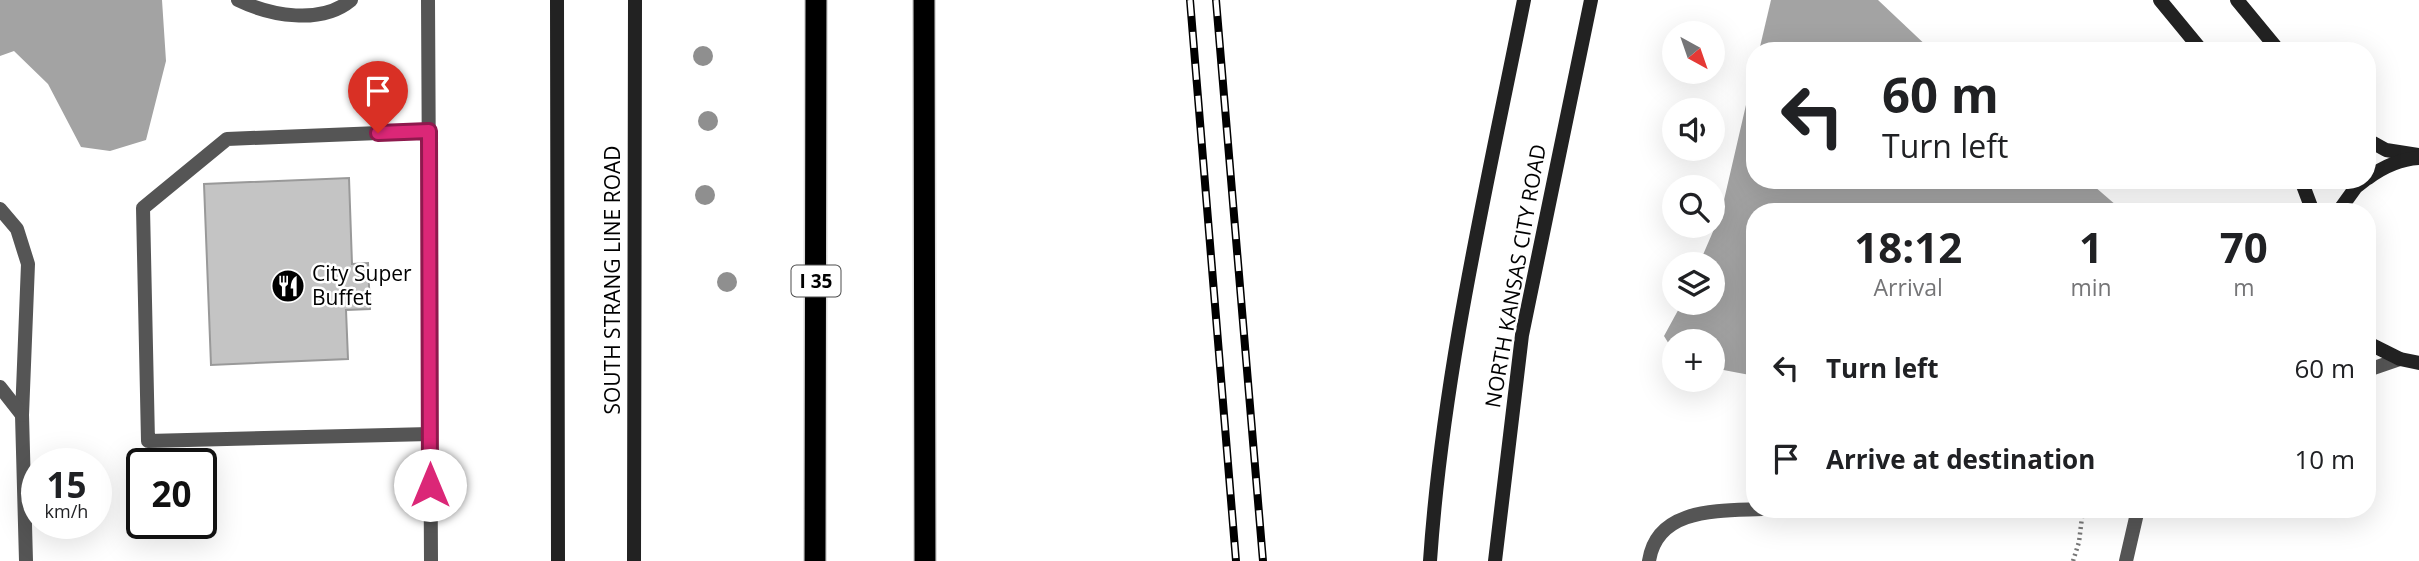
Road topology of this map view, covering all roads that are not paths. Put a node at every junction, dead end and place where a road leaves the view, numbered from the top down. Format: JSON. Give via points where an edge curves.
{"nodes":[{"id":1,"x":238,"y":0,"type":"edge"},
{"id":2,"x":351,"y":0,"type":"edge"},
{"id":3,"x":428,"y":0,"type":"edge"},
{"id":4,"x":557,"y":0,"type":"edge"},
{"id":5,"x":635,"y":0,"type":"edge"},
{"id":6,"x":816,"y":0,"type":"edge"},
{"id":7,"x":924,"y":0,"type":"edge"},
{"id":8,"x":1524,"y":0,"type":"edge"},
{"id":9,"x":1591,"y":0,"type":"edge"},
{"id":10,"x":2160,"y":0,"type":"edge"},
{"id":11,"x":2237,"y":0,"type":"edge"},
{"id":12,"x":2195,"y":42,"type":"edge"},
{"id":13,"x":2272,"y":42,"type":"edge"},
{"id":14,"x":429,"y":131,"type":"junction"},
{"id":15,"x":2376,"y":144,"type":"edge"},
{"id":16,"x":2419,"y":157,"type":"edge"},
{"id":17,"x":2376,"y":172,"type":"edge"},
{"id":18,"x":0,"y":209,"type":"edge"},
{"id":19,"x":2376,"y":347,"type":"edge"},
{"id":20,"x":2400,"y":359,"type":"junction"},
{"id":21,"x":2419,"y":363,"type":"edge"},
{"id":22,"x":2376,"y":367,"type":"edge"},
{"id":23,"x":0,"y":387,"type":"edge"},
{"id":24,"x":22,"y":415,"type":"junction"},
{"id":25,"x":430,"y":434,"type":"junction"},
{"id":26,"x":1746,"y":510,"type":"edge"},
{"id":27,"x":2136,"y":518,"type":"edge"},
{"id":28,"x":26,"y":561,"type":"edge"},
{"id":29,"x":431,"y":561,"type":"edge"},
{"id":30,"x":558,"y":561,"type":"edge"},
{"id":31,"x":634,"y":561,"type":"edge"},
{"id":32,"x":815,"y":561,"type":"edge"},
{"id":33,"x":925,"y":561,"type":"edge"},
{"id":34,"x":1430,"y":561,"type":"edge"},
{"id":35,"x":1494,"y":561,"type":"edge"},
{"id":36,"x":1649,"y":561,"type":"edge"},
{"id":37,"x":2126,"y":561,"type":"edge"}],
"edges":[{"from":1,"to":2,"type":"lane","via":[[263,12],[317,16]]},
{"from":3,"to":14,"type":"lane"},
{"from":4,"to":30,"type":"main road"},
{"from":5,"to":31,"type":"main road","name":"SOUTH STRANG LINE ROAD"},
{"from":6,"to":32,"type":"highway","number":"I 35"},
{"from":7,"to":33,"type":"highway"},
{"from":8,"to":34,"type":"main road","name":"NORTH KANSAS CITY ROAD","via":[[1461,316]]},
{"from":9,"to":35,"type":"main road","name":"NORTH KANSAS CITY ROAD","via":[[1522,335]]},
{"from":10,"to":12,"type":"main road"},
{"from":11,"to":13,"type":"main road"},
{"from":14,"to":25,"type":"lane"},
{"from":14,"to":25,"type":"lane","via":[[227,139],[143,208],[148,441]]},
{"from":15,"to":16,"type":"main road"},
{"from":16,"to":17,"type":"main road"},
{"from":18,"to":24,"type":"lane","via":[[17,229],[28,264]]},
{"from":19,"to":20,"type":"main road"},
{"from":20,"to":21,"type":"main road"},
{"from":20,"to":22,"type":"lane"},
{"from":23,"to":24,"type":"lane"},
{"from":24,"to":28,"type":"lane"},
{"from":25,"to":29,"type":"lane"},
{"from":26,"to":36,"type":"lane","via":[[1702,512],[1680,519],[1659,534]]},
{"from":27,"to":37,"type":"lane"}]}
